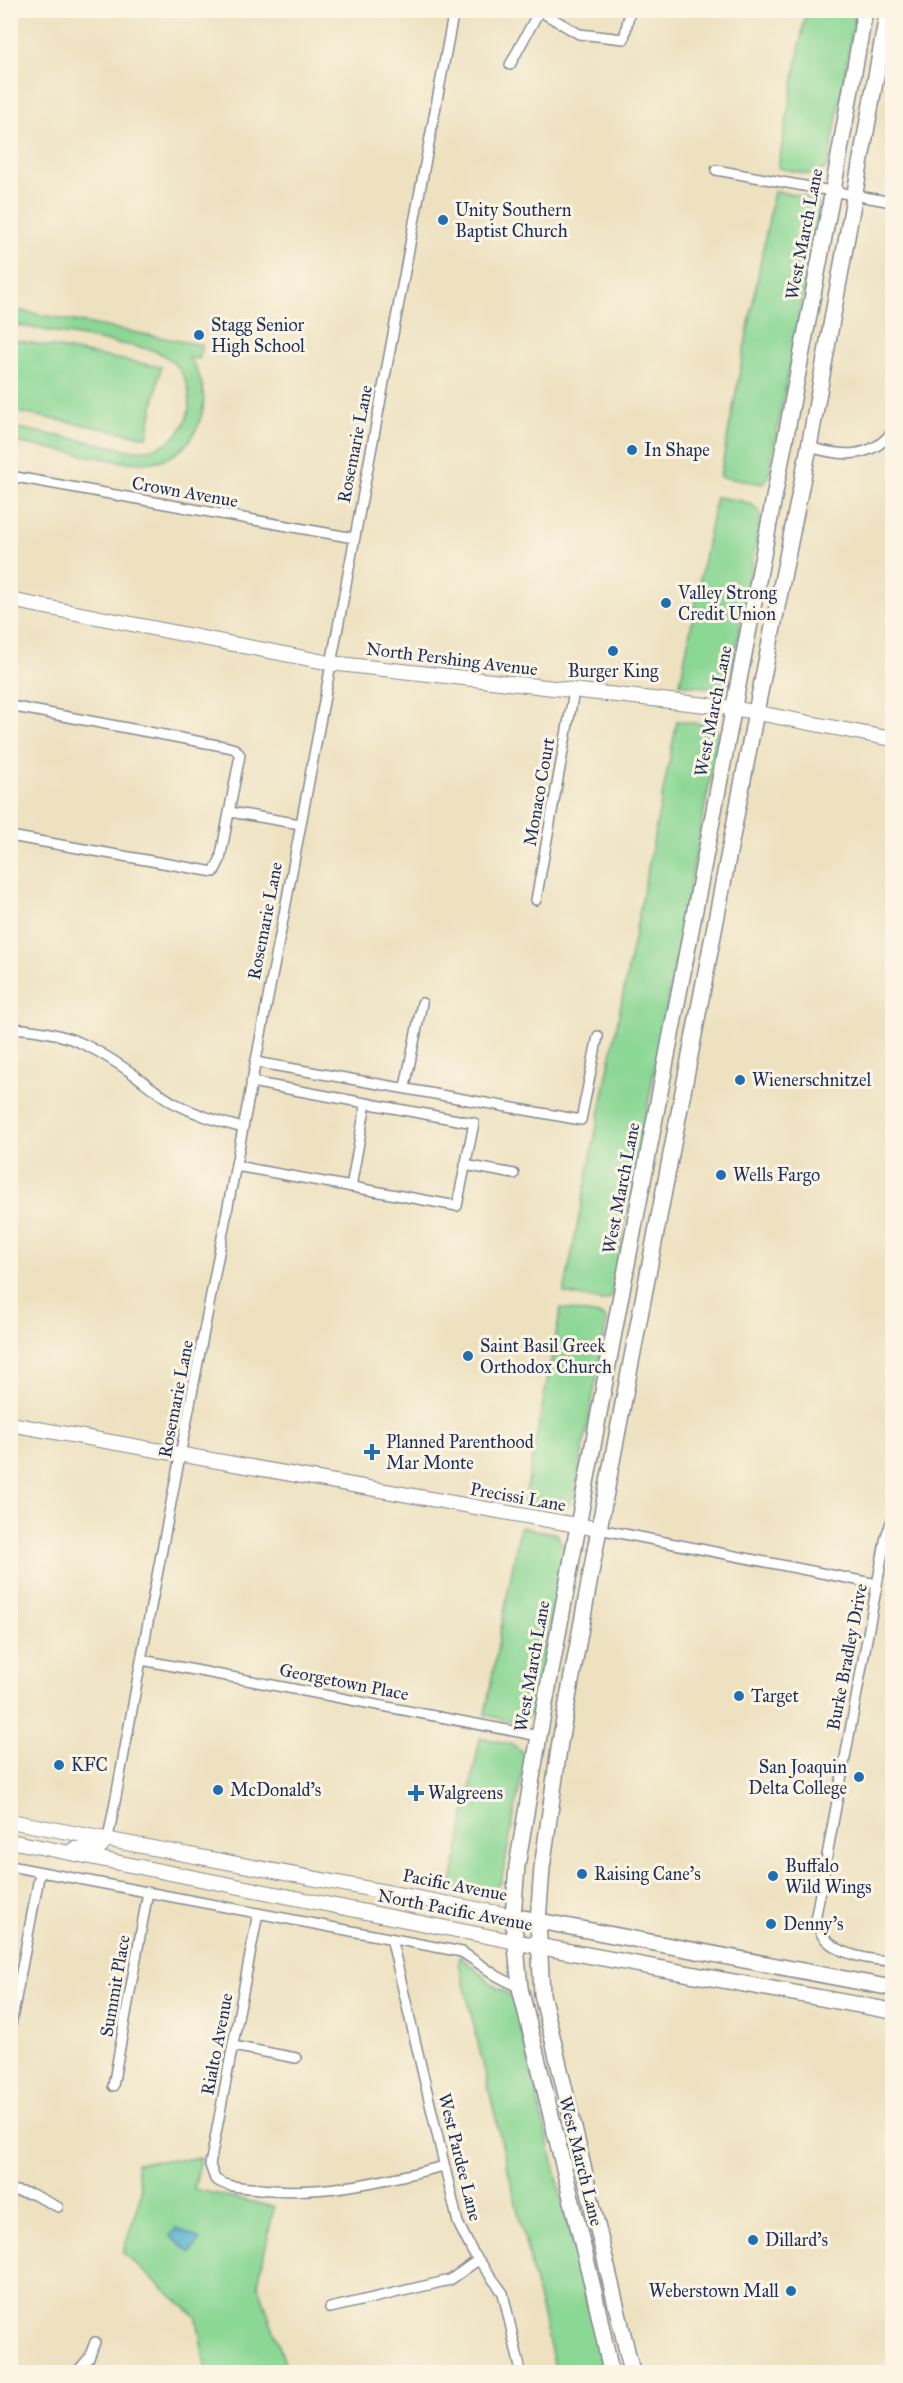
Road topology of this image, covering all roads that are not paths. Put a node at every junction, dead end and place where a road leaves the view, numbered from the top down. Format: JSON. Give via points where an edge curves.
{"nodes":[{"id":1,"x":454,"y":10,"type":"edge"},
{"id":2,"x":630,"y":10,"type":"edge"},
{"id":3,"x":865,"y":10,"type":"edge"},
{"id":4,"x":888,"y":10,"type":"edge"},
{"id":5,"x":539,"y":11,"type":"edge"},
{"id":6,"x":510,"y":65,"type":"dead end"},
{"id":7,"x":716,"y":170,"type":"dead end"},
{"id":8,"x":833,"y":190,"type":"junction"},
{"id":9,"x":854,"y":194,"type":"junction"},
{"id":10,"x":892,"y":202,"type":"edge"},
{"id":11,"x":892,"y":432,"type":"edge"},
{"id":12,"x":809,"y":447,"type":"junction"},
{"id":13,"x":10,"y":476,"type":"edge"},
{"id":14,"x":354,"y":538,"type":"junction"},
{"id":15,"x":10,"y":600,"type":"edge"},
{"id":16,"x":330,"y":663,"type":"junction"},
{"id":17,"x":574,"y":691,"type":"junction"},
{"id":18,"x":10,"y":706,"type":"edge"},
{"id":19,"x":733,"y":708,"type":"junction"},
{"id":20,"x":756,"y":712,"type":"junction"},
{"id":21,"x":892,"y":739,"type":"edge"},
{"id":22,"x":230,"y":812,"type":"junction"},
{"id":23,"x":300,"y":824,"type":"junction"},
{"id":24,"x":10,"y":836,"type":"edge"},
{"id":25,"x":536,"y":900,"type":"dead end"},
{"id":26,"x":422,"y":1003,"type":"dead end"},
{"id":27,"x":10,"y":1028,"type":"edge"},
{"id":28,"x":598,"y":1036,"type":"dead end"},
{"id":29,"x":255,"y":1062,"type":"junction"},
{"id":30,"x":251,"y":1082,"type":"junction"},
{"id":31,"x":405,"y":1088,"type":"junction"},
{"id":32,"x":366,"y":1103,"type":"junction"},
{"id":33,"x":243,"y":1128,"type":"junction"},
{"id":34,"x":465,"y":1165,"type":"junction"},
{"id":35,"x":236,"y":1166,"type":"junction"},
{"id":36,"x":514,"y":1174,"type":"dead end"},
{"id":37,"x":351,"y":1187,"type":"junction"},
{"id":38,"x":11,"y":1423,"type":"edge"},
{"id":39,"x":182,"y":1455,"type":"junction"},
{"id":40,"x":892,"y":1520,"type":"edge"},
{"id":41,"x":578,"y":1525,"type":"junction"},
{"id":42,"x":599,"y":1529,"type":"junction"},
{"id":43,"x":877,"y":1584,"type":"junction"},
{"id":44,"x":142,"y":1660,"type":"junction"},
{"id":45,"x":539,"y":1736,"type":"junction"},
{"id":46,"x":10,"y":1821,"type":"edge"},
{"id":47,"x":108,"y":1838,"type":"junction"},
{"id":48,"x":10,"y":1841,"type":"edge"},
{"id":49,"x":57,"y":1851,"type":"junction"},
{"id":50,"x":10,"y":1866,"type":"edge"},
{"id":51,"x":40,"y":1872,"type":"junction"},
{"id":52,"x":148,"y":1892,"type":"junction"},
{"id":53,"x":258,"y":1913,"type":"junction"},
{"id":54,"x":513,"y":1916,"type":"junction"},
{"id":55,"x":538,"y":1921,"type":"junction"},
{"id":56,"x":391,"y":1938,"type":"junction"},
{"id":57,"x":516,"y":1942,"type":"junction"},
{"id":58,"x":539,"y":1947,"type":"junction"},
{"id":59,"x":892,"y":1961,"type":"edge"},
{"id":60,"x":520,"y":1988,"type":"junction"},
{"id":61,"x":892,"y":1988,"type":"edge"},
{"id":62,"x":892,"y":2011,"type":"edge"},
{"id":63,"x":10,"y":2030,"type":"edge"},
{"id":64,"x":233,"y":2046,"type":"junction"},
{"id":65,"x":296,"y":2058,"type":"dead end"},
{"id":66,"x":113,"y":2086,"type":"dead end"},
{"id":67,"x":444,"y":2166,"type":"junction"},
{"id":68,"x":10,"y":2190,"type":"edge"},
{"id":69,"x":58,"y":2207,"type":"dead end"},
{"id":70,"x":478,"y":2260,"type":"junction"},
{"id":71,"x":330,"y":2308,"type":"dead end"},
{"id":72,"x":95,"y":2342,"type":"dead end"},
{"id":73,"x":77,"y":2373,"type":"edge"},
{"id":74,"x":521,"y":2373,"type":"edge"},
{"id":75,"x":611,"y":2373,"type":"edge"},
{"id":76,"x":632,"y":2373,"type":"edge"}],
"edges":[{"from":1,"to":14,"type":"street","name":"Rosemarie Lane"},
{"from":2,"to":5,"type":"street","via":[[624,39],[579,34]]},
{"from":3,"to":8,"type":"main road","name":"West March Lane"},
{"from":4,"to":9,"type":"main road","name":"West March Lane"},
{"from":5,"to":6,"type":"street"},
{"from":7,"to":8,"type":"street"},
{"from":8,"to":9,"type":"street"},
{"from":8,"to":19,"type":"main road","name":"West March Lane"},
{"from":9,"to":10,"type":"street"},
{"from":9,"to":12,"type":"main road","name":"West March Lane"},
{"from":11,"to":12,"type":"street","via":[[876,447],[858,454]]},
{"from":12,"to":20,"type":"main road","name":"West March Lane"},
{"from":13,"to":14,"type":"street","name":"Crown Avenue"},
{"from":14,"to":16,"type":"street","name":"Rosemarie Lane"},
{"from":15,"to":16,"type":"main road","name":"North Pershing Avenue"},
{"from":16,"to":17,"type":"main road","name":"North Pershing Avenue"},
{"from":16,"to":23,"type":"street","name":"Rosemarie Lane"},
{"from":17,"to":19,"type":"main road","name":"North Pershing Avenue"},
{"from":17,"to":25,"type":"street","name":"Monaco Court"},
{"from":18,"to":22,"type":"street","via":[[235,748],[240,755]]},
{"from":19,"to":20,"type":"main road","name":"North Pershing Avenue"},
{"from":19,"to":41,"type":"main road","name":"West March Lane"},
{"from":20,"to":21,"type":"main road","name":"North Pershing Avenue"},
{"from":20,"to":42,"type":"main road","name":"West March Lane"},
{"from":22,"to":23,"type":"street"},
{"from":22,"to":24,"type":"street","via":[[218,866],[210,873]]},
{"from":23,"to":29,"type":"street","name":"Rosemarie Lane"},
{"from":26,"to":31,"type":"street"},
{"from":27,"to":33,"type":"street","via":[[48,1031],[85,1043],[173,1102]]},
{"from":28,"to":31,"type":"street","via":[[581,1120]]},
{"from":29,"to":30,"type":"street","name":"Rosemarie Lane"},
{"from":29,"to":31,"type":"street"},
{"from":30,"to":32,"type":"street"},
{"from":30,"to":33,"type":"street","name":"Rosemarie Lane"},
{"from":32,"to":34,"type":"street","via":[[474,1123]]},
{"from":32,"to":37,"type":"street"},
{"from":33,"to":35,"type":"street","name":"Rosemarie Lane"},
{"from":34,"to":36,"type":"street"},
{"from":34,"to":37,"type":"street","via":[[457,1206]]},
{"from":35,"to":37,"type":"street"},
{"from":35,"to":39,"type":"street","name":"Rosemarie Lane"},
{"from":38,"to":39,"type":"main road","name":"Precissi Lane"},
{"from":39,"to":41,"type":"main road","name":"Precissi Lane"},
{"from":39,"to":44,"type":"street","name":"Rosemarie Lane"},
{"from":40,"to":43,"type":"street","name":"Burke Bradley Drive"},
{"from":41,"to":42,"type":"main road","name":"Precissi Lane"},
{"from":41,"to":45,"type":"main road","name":"West March Lane"},
{"from":42,"to":43,"type":"street","name":"Precissi Lane"},
{"from":42,"to":55,"type":"main road","name":"West March Lane","via":[[560,1742]]},
{"from":43,"to":59,"type":"street","name":"Burke Bradley Drive","via":[[816,1905],[816,1927],[826,1942],[841,1950]]},
{"from":44,"to":45,"type":"street","name":"Georgetown Place"},
{"from":44,"to":47,"type":"street","name":"Rosemarie Lane"},
{"from":45,"to":54,"type":"main road","name":"West March Lane","via":[[517,1866]]},
{"from":46,"to":47,"type":"main road","name":"Pacific Avenue"},
{"from":47,"to":49,"type":"main road","via":[[92,1848]]},
{"from":47,"to":54,"type":"main road","name":"Pacific Avenue"},
{"from":48,"to":49,"type":"main road","name":"North Pacific Avenue"},
{"from":49,"to":57,"type":"main road","name":"North Pacific Avenue"},
{"from":50,"to":51,"type":"street"},
{"from":51,"to":52,"type":"street"},
{"from":51,"to":63,"type":"street"},
{"from":52,"to":53,"type":"street"},
{"from":52,"to":66,"type":"street","name":"Summit Place"},
{"from":53,"to":56,"type":"street"},
{"from":53,"to":64,"type":"street","name":"Rialto Avenue"},
{"from":54,"to":55,"type":"main road","name":"Pacific Avenue"},
{"from":54,"to":57,"type":"main road","name":"West March Lane"},
{"from":55,"to":58,"type":"main road","name":"West March Lane"},
{"from":55,"to":61,"type":"main road","name":"Pacific Avenue"},
{"from":56,"to":60,"type":"street","via":[[462,1952]]},
{"from":56,"to":67,"type":"street","name":"West Pardee Lane"},
{"from":57,"to":58,"type":"main road","name":"North Pacific Avenue"},
{"from":57,"to":60,"type":"main road","name":"West March Lane"},
{"from":58,"to":62,"type":"main road","name":"North Pacific Avenue"},
{"from":58,"to":76,"type":"main road","name":"West March Lane","via":[[542,1994]]},
{"from":60,"to":75,"type":"main road","name":"West March Lane"},
{"from":64,"to":65,"type":"street"},
{"from":64,"to":67,"type":"street","name":"Rialto Avenue","via":[[210,2166],[215,2180],[276,2192],[320,2191]]},
{"from":67,"to":70,"type":"street","name":"West Pardee Lane","via":[[458,2223]]},
{"from":68,"to":69,"type":"street","via":[[32,2194]]},
{"from":70,"to":71,"type":"street","via":[[450,2280]]},
{"from":70,"to":74,"type":"street","name":"West Pardee Lane","via":[[503,2293]]},
{"from":72,"to":73,"type":"street"}]}
